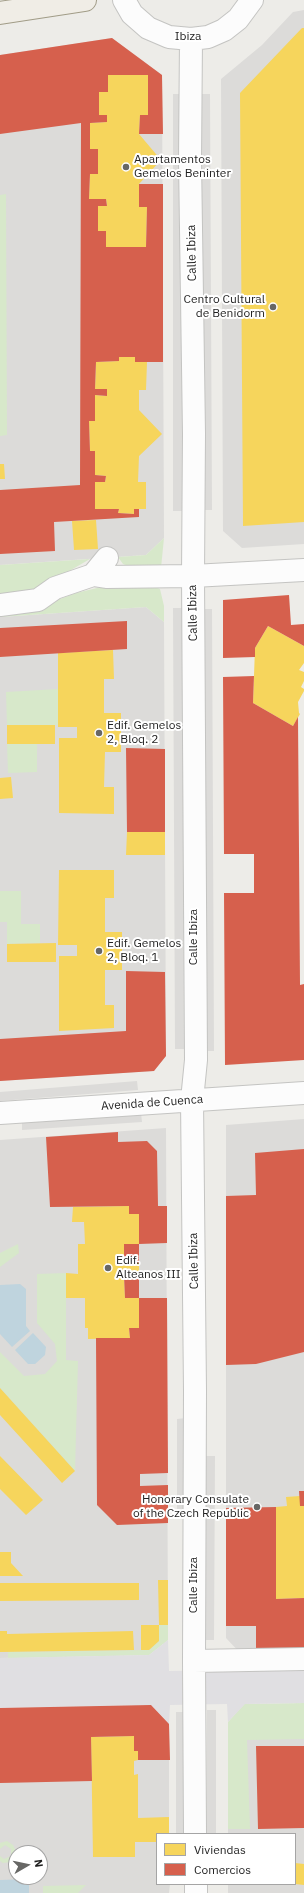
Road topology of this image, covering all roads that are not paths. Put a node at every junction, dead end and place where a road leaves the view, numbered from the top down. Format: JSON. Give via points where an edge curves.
{"nodes":[{"id":1,"x":85,"y":0,"type":"edge"},
{"id":2,"x":124,"y":0,"type":"edge"},
{"id":3,"x":252,"y":0,"type":"edge"},
{"id":4,"x":0,"y":13,"type":"edge"},
{"id":5,"x":191,"y":39,"type":"junction"},
{"id":6,"x":107,"y":558,"type":"dead end"},
{"id":7,"x":304,"y":570,"type":"edge"},
{"id":8,"x":93,"y":575,"type":"junction"},
{"id":9,"x":193,"y":576,"type":"junction"},
{"id":10,"x":0,"y":605,"type":"edge"},
{"id":11,"x":304,"y":1093,"type":"edge"},
{"id":12,"x":192,"y":1100,"type":"junction"},
{"id":13,"x":0,"y":1113,"type":"edge"},
{"id":14,"x":304,"y":1659,"type":"edge"},
{"id":15,"x":194,"y":1661,"type":"junction"},
{"id":16,"x":195,"y":1833,"type":"edge"}],
"edges":[{"from":1,"to":4,"type":"main road"},
{"from":2,"to":5,"type":"street","name":"Ibiza","via":[[132,14],[148,28],[169,37]]},
{"from":3,"to":5,"type":"street","name":"Ibiza","via":[[238,19],[224,30],[208,37]]},
{"from":5,"to":9,"type":"street","name":"Calle Ibiza"},
{"from":6,"to":8,"type":"street"},
{"from":7,"to":9,"type":"street"},
{"from":8,"to":9,"type":"street"},
{"from":8,"to":10,"type":"street","via":[[55,588],[38,600]]},
{"from":9,"to":12,"type":"street","name":"Calle Ibiza","via":[[196,1060]]},
{"from":11,"to":12,"type":"street","name":"Avenida de Cuenca"},
{"from":12,"to":13,"type":"street","name":"Avenida de Cuenca"},
{"from":12,"to":15,"type":"street","name":"Calle Ibiza"},
{"from":14,"to":15,"type":"street"},
{"from":15,"to":16,"type":"street","name":"Calle Ibiza"}]}
